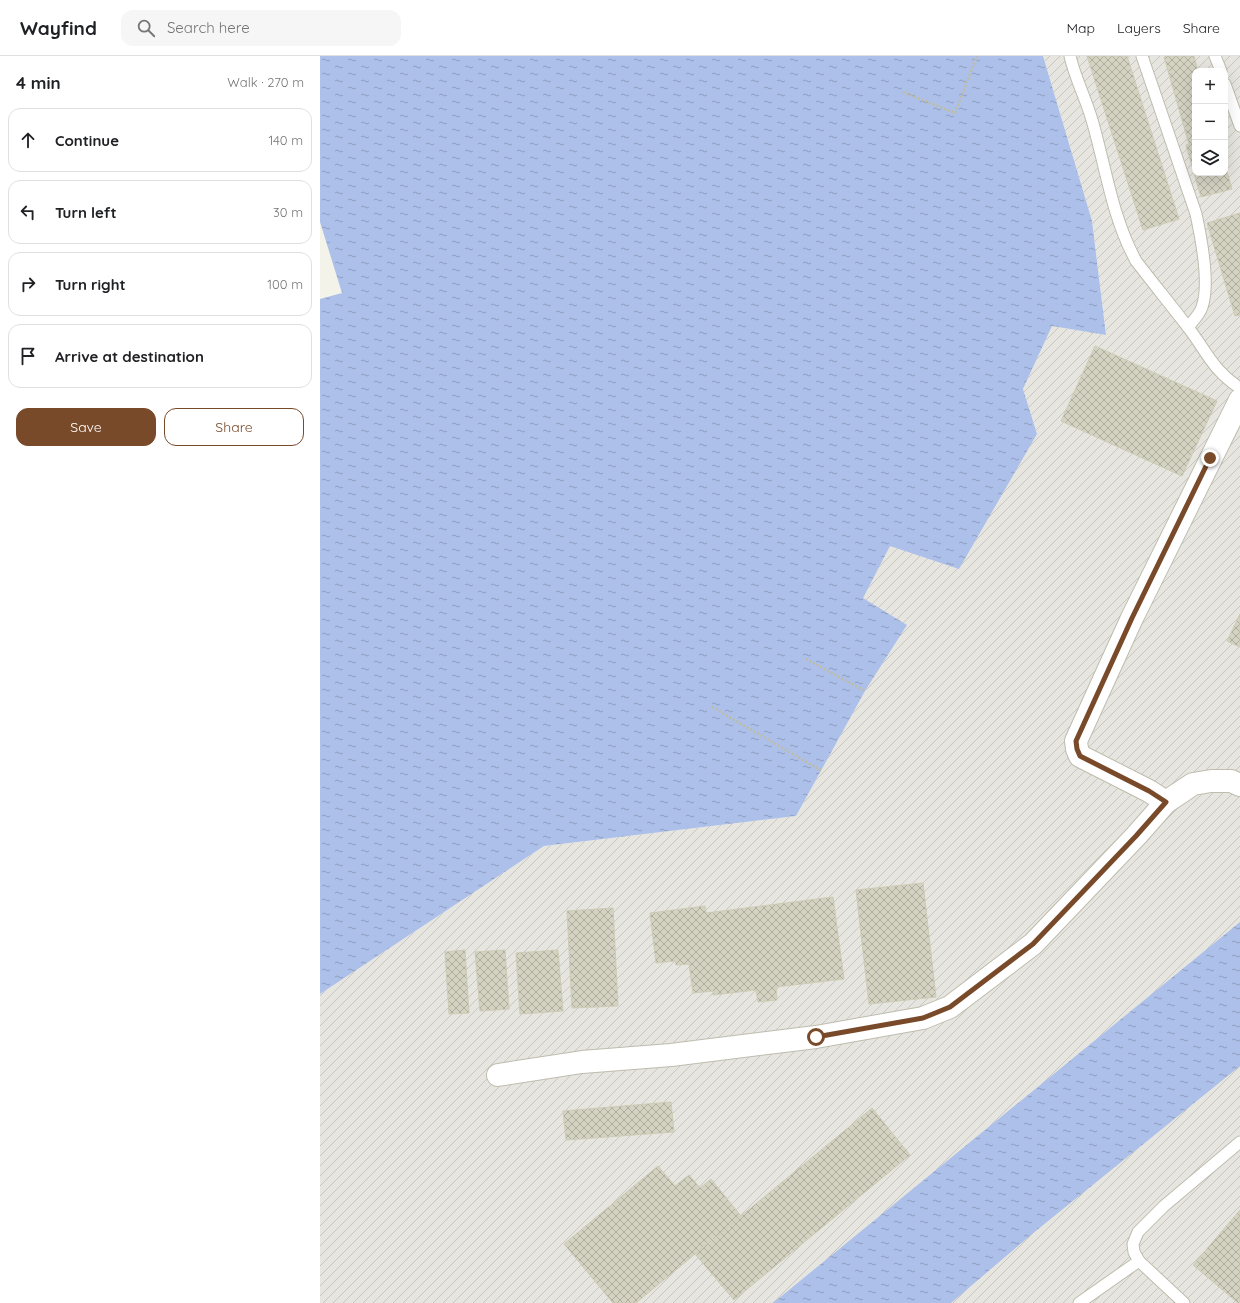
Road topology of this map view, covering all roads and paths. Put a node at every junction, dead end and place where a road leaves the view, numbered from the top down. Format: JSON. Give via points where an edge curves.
{"nodes":[{"id":1,"x":977,"y":56,"type":"edge"},
{"id":2,"x":1070,"y":56,"type":"edge"},
{"id":3,"x":1142,"y":56,"type":"edge"},
{"id":4,"x":1215,"y":56,"type":"edge"},
{"id":5,"x":1220,"y":68,"type":"edge"},
{"id":6,"x":903,"y":92,"type":"dead end"},
{"id":7,"x":1228,"y":92,"type":"edge"},
{"id":8,"x":1240,"y":126,"type":"edge"},
{"id":9,"x":1188,"y":327,"type":"junction"},
{"id":10,"x":1240,"y":388,"type":"edge"},
{"id":11,"x":1240,"y":400,"type":"edge"},
{"id":12,"x":806,"y":659,"type":"dead end"},
{"id":13,"x":865,"y":691,"type":"dead end"},
{"id":14,"x":712,"y":707,"type":"dead end"},
{"id":15,"x":822,"y":771,"type":"dead end"},
{"id":16,"x":1240,"y":785,"type":"edge"},
{"id":17,"x":1166,"y":802,"type":"junction"},
{"id":18,"x":498,"y":1074,"type":"dead end"},
{"id":19,"x":1240,"y":1142,"type":"edge"},
{"id":20,"x":1138,"y":1261,"type":"junction"},
{"id":21,"x":1079,"y":1303,"type":"edge"},
{"id":22,"x":1184,"y":1303,"type":"edge"}],
"edges":[{"from":1,"to":6,"type":"path","via":[[955,113]]},
{"from":2,"to":9,"type":"lane","via":[[1092,119],[1114,210],[1127,244],[1136,261]]},
{"from":3,"to":9,"type":"lane","via":[[1196,214],[1200,234],[1204,296],[1202,308]]},
{"from":4,"to":5,"type":"lane"},
{"from":7,"to":8,"type":"lane"},
{"from":9,"to":10,"type":"lane","via":[[1214,366]]},
{"from":11,"to":17,"type":"street","via":[[1132,618],[1076,741],[1080,756]]},
{"from":12,"to":13,"type":"path"},
{"from":14,"to":15,"type":"path"},
{"from":16,"to":17,"type":"street","via":[[1211,781],[1193,784]]},
{"from":17,"to":18,"type":"street","via":[[1033,944],[950,1007],[923,1018],[816,1037],[671,1055],[582,1062]]},
{"from":19,"to":20,"type":"lane","via":[[1164,1206],[1138,1232],[1133,1244]]},
{"from":20,"to":21,"type":"lane"},
{"from":20,"to":22,"type":"lane"}]}
